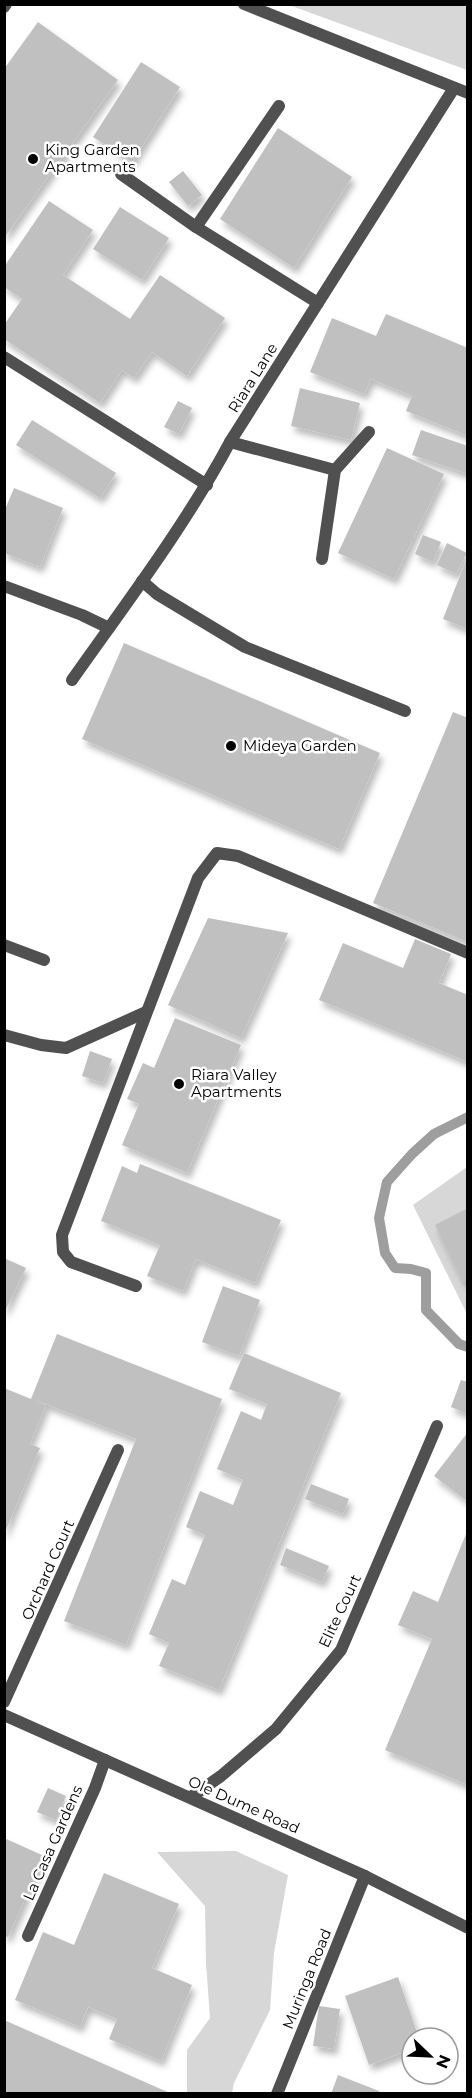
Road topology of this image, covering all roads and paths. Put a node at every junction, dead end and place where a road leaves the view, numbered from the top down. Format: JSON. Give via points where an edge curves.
{"nodes":[{"id":1,"x":244,"y":4,"type":"edge"},
{"id":2,"x":454,"y":88,"type":"junction"},
{"id":3,"x":468,"y":93,"type":"edge"},
{"id":4,"x":279,"y":106,"type":"dead end"},
{"id":5,"x":122,"y":174,"type":"dead end"},
{"id":6,"x":196,"y":228,"type":"junction"},
{"id":7,"x":318,"y":303,"type":"junction"},
{"id":8,"x":4,"y":357,"type":"edge"},
{"id":9,"x":369,"y":432,"type":"dead end"},
{"id":10,"x":230,"y":442,"type":"junction"},
{"id":11,"x":335,"y":470,"type":"junction"},
{"id":12,"x":207,"y":485,"type":"junction"},
{"id":13,"x":322,"y":559,"type":"dead end"},
{"id":14,"x":142,"y":581,"type":"junction"},
{"id":15,"x":4,"y":586,"type":"edge"},
{"id":16,"x":109,"y":628,"type":"junction"},
{"id":17,"x":72,"y":680,"type":"dead end"},
{"id":18,"x":405,"y":711,"type":"dead end"},
{"id":19,"x":4,"y":945,"type":"edge"},
{"id":20,"x":468,"y":953,"type":"edge"},
{"id":21,"x":44,"y":960,"type":"dead end"},
{"id":22,"x":146,"y":1012,"type":"junction"},
{"id":23,"x":4,"y":1035,"type":"edge"},
{"id":24,"x":136,"y":1286,"type":"dead end"},
{"id":25,"x":437,"y":1426,"type":"dead end"},
{"id":26,"x":118,"y":1450,"type":"dead end"},
{"id":27,"x":4,"y":1702,"type":"edge"},
{"id":28,"x":4,"y":1715,"type":"edge"},
{"id":29,"x":105,"y":1760,"type":"junction"},
{"id":30,"x":191,"y":1797,"type":"junction"},
{"id":31,"x":365,"y":1876,"type":"junction"},
{"id":32,"x":468,"y":1928,"type":"edge"},
{"id":33,"x":28,"y":1936,"type":"dead end"},
{"id":34,"x":277,"y":2094,"type":"edge"}],
"edges":[{"from":1,"to":2,"type":"street"},
{"from":2,"to":3,"type":"street"},
{"from":2,"to":7,"type":"street","name":"Riara Lane"},
{"from":4,"to":6,"type":"street"},
{"from":5,"to":6,"type":"street"},
{"from":6,"to":7,"type":"street"},
{"from":7,"to":10,"type":"street","name":"Riara Lane"},
{"from":8,"to":12,"type":"street"},
{"from":9,"to":11,"type":"street"},
{"from":10,"to":11,"type":"street"},
{"from":10,"to":12,"type":"street","name":"Riara Lane"},
{"from":11,"to":13,"type":"street"},
{"from":12,"to":14,"type":"street","name":"Riara Lane"},
{"from":14,"to":16,"type":"street","name":"Riara Lane"},
{"from":14,"to":18,"type":"street","via":[[244,647]]},
{"from":15,"to":16,"type":"street"},
{"from":16,"to":17,"type":"street","name":"Riara Lane"},
{"from":19,"to":21,"type":"street"},
{"from":20,"to":22,"type":"street","via":[[238,856],[217,854],[198,878]]},
{"from":22,"to":23,"type":"street","via":[[66,1048]]},
{"from":22,"to":24,"type":"street","via":[[62,1235],[63,1252],[71,1262]]},
{"from":25,"to":30,"type":"street","name":"Elite Court","via":[[341,1650],[276,1729]]},
{"from":26,"to":27,"type":"street","name":"Orchard Court"},
{"from":28,"to":29,"type":"street","name":"Ole Dume Road"},
{"from":29,"to":30,"type":"street","name":"Ole Dume Road"},
{"from":29,"to":33,"type":"street","name":"La Casa Gardens"},
{"from":30,"to":31,"type":"street","name":"Ole Dume Road"},
{"from":31,"to":32,"type":"street","name":"Ole Dume Road"},
{"from":31,"to":34,"type":"street","name":"Muringa Road"}]}
